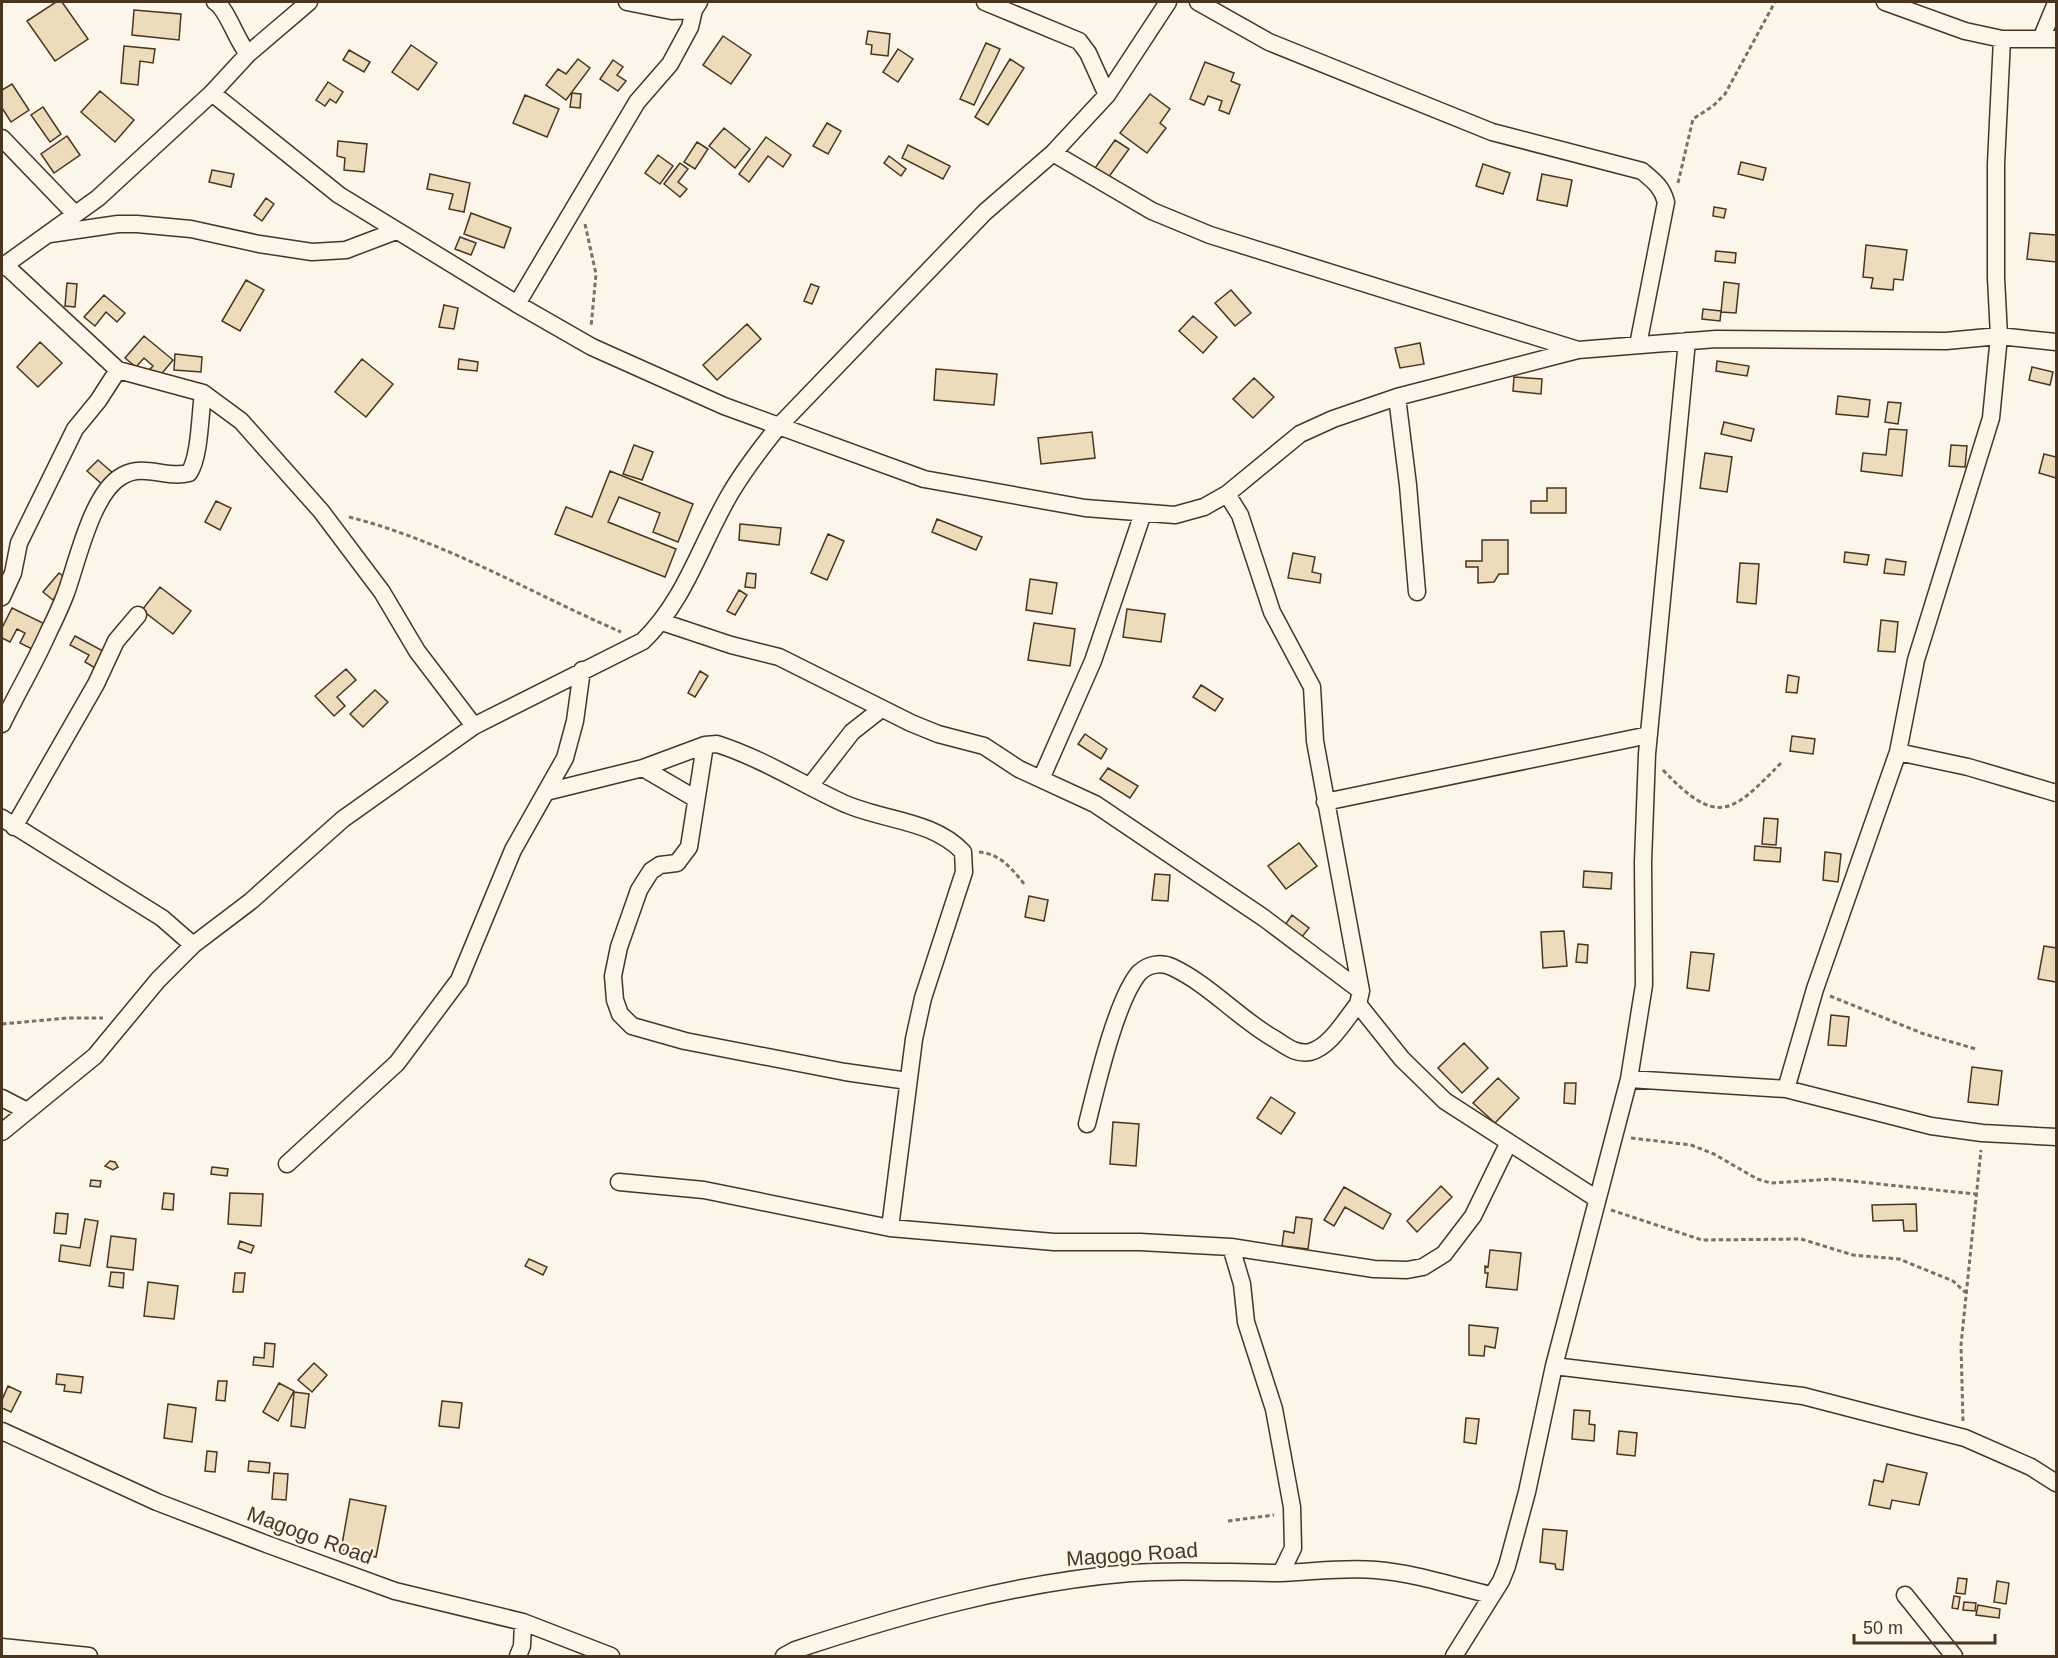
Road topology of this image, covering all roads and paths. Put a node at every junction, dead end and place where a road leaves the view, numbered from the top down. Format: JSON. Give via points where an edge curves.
{"nodes":[{"id":1,"x":215,"y":2,"type":"edge"},
{"id":2,"x":309,"y":2,"type":"edge"},
{"id":3,"x":627,"y":2,"type":"edge"},
{"id":4,"x":985,"y":2,"type":"edge"},
{"id":5,"x":1168,"y":2,"type":"edge"},
{"id":6,"x":1198,"y":2,"type":"edge"},
{"id":7,"x":1775,"y":2,"type":"edge"},
{"id":8,"x":1885,"y":2,"type":"edge"},
{"id":9,"x":2056,"y":3,"type":"edge"},
{"id":10,"x":697,"y":6,"type":"edge"},
{"id":11,"x":2002,"y":39,"type":"junction"},
{"id":12,"x":2049,"y":39,"type":"edge"},
{"id":13,"x":248,"y":54,"type":"junction"},
{"id":14,"x":212,"y":93,"type":"junction"},
{"id":15,"x":1107,"y":95,"type":"junction"},
{"id":16,"x":2,"y":138,"type":"edge"},
{"id":17,"x":1053,"y":153,"type":"junction"},
{"id":18,"x":579,"y":199,"type":"junction"},
{"id":19,"x":1666,"y":202,"type":"junction"},
{"id":20,"x":75,"y":214,"type":"junction"},
{"id":21,"x":396,"y":231,"type":"junction"},
{"id":22,"x":46,"y":234,"type":"junction"},
{"id":23,"x":3,"y":266,"type":"edge"},
{"id":24,"x":517,"y":304,"type":"junction"},
{"id":25,"x":1999,"y":336,"type":"junction"},
{"id":26,"x":1687,"y":341,"type":"junction"},
{"id":27,"x":2056,"y":342,"type":"edge"},
{"id":28,"x":1638,"y":345,"type":"junction"},
{"id":29,"x":592,"y":346,"type":"junction"},
{"id":30,"x":1578,"y":351,"type":"junction"},
{"id":31,"x":118,"y":370,"type":"junction"},
{"id":32,"x":203,"y":393,"type":"junction"},
{"id":33,"x":1397,"y":397,"type":"junction"},
{"id":34,"x":778,"y":427,"type":"junction"},
{"id":35,"x":1227,"y":494,"type":"junction"},
{"id":36,"x":321,"y":511,"type":"junction"},
{"id":37,"x":1143,"y":513,"type":"junction"},
{"id":38,"x":19,"y":543,"type":"junction"},
{"id":39,"x":2,"y":552,"type":"edge"},
{"id":40,"x":1417,"y":592,"type":"dead end"},
{"id":41,"x":2,"y":597,"type":"edge"},
{"id":42,"x":138,"y":615,"type":"dead end"},
{"id":43,"x":662,"y":622,"type":"junction"},
{"id":44,"x":643,"y":641,"type":"junction"},
{"id":45,"x":582,"y":670,"type":"junction"},
{"id":46,"x":880,"y":710,"type":"junction"},
{"id":47,"x":2,"y":724,"type":"edge"},
{"id":48,"x":474,"y":726,"type":"junction"},
{"id":49,"x":1649,"y":735,"type":"junction"},
{"id":50,"x":705,"y":745,"type":"junction"},
{"id":51,"x":1898,"y":752,"type":"junction"},
{"id":52,"x":1647,"y":754,"type":"junction"},
{"id":53,"x":1780,"y":763,"type":"dead end"},
{"id":54,"x":643,"y":768,"type":"junction"},
{"id":55,"x":1041,"y":779,"type":"junction"},
{"id":56,"x":810,"y":786,"type":"junction"},
{"id":57,"x":546,"y":792,"type":"junction"},
{"id":58,"x":2056,"y":793,"type":"edge"},
{"id":59,"x":696,"y":799,"type":"junction"},
{"id":60,"x":1325,"y":802,"type":"junction"},
{"id":61,"x":8,"y":823,"type":"edge"},
{"id":62,"x":963,"y":852,"type":"junction"},
{"id":63,"x":1024,"y":885,"type":"dead end"},
{"id":64,"x":194,"y":945,"type":"junction"},
{"id":65,"x":1815,"y":989,"type":"junction"},
{"id":66,"x":1359,"y":998,"type":"junction"},
{"id":67,"x":129,"y":1015,"type":"junction"},
{"id":68,"x":2,"y":1024,"type":"edge"},
{"id":69,"x":1976,"y":1049,"type":"dead end"},
{"id":70,"x":1629,"y":1078,"type":"junction"},
{"id":71,"x":908,"y":1081,"type":"junction"},
{"id":72,"x":1785,"y":1089,"type":"junction"},
{"id":73,"x":2,"y":1098,"type":"edge"},
{"id":74,"x":27,"y":1112,"type":"junction"},
{"id":75,"x":1087,"y":1124,"type":"dead end"},
{"id":76,"x":2,"y":1132,"type":"edge"},
{"id":77,"x":1982,"y":1133,"type":"junction"},
{"id":78,"x":1614,"y":1135,"type":"junction"},
{"id":79,"x":2056,"y":1137,"type":"edge"},
{"id":80,"x":1508,"y":1143,"type":"junction"},
{"id":81,"x":287,"y":1164,"type":"dead end"},
{"id":82,"x":619,"y":1182,"type":"dead end"},
{"id":83,"x":1975,"y":1194,"type":"junction"},
{"id":84,"x":1596,"y":1202,"type":"junction"},
{"id":85,"x":890,"y":1227,"type":"junction"},
{"id":86,"x":1231,"y":1247,"type":"junction"},
{"id":87,"x":1965,"y":1292,"type":"junction"},
{"id":88,"x":1554,"y":1366,"type":"junction"},
{"id":89,"x":2,"y":1431,"type":"edge"},
{"id":90,"x":1965,"y":1438,"type":"junction"},
{"id":91,"x":2056,"y":1483,"type":"edge"},
{"id":92,"x":1292,"y":1507,"type":"junction"},
{"id":93,"x":1228,"y":1521,"type":"dead end"},
{"id":94,"x":1281,"y":1573,"type":"junction"},
{"id":95,"x":1491,"y":1595,"type":"junction"},
{"id":96,"x":1905,"y":1595,"type":"dead end"},
{"id":97,"x":523,"y":1622,"type":"junction"},
{"id":98,"x":7,"y":1650,"type":"edge"},
{"id":99,"x":89,"y":1656,"type":"edge"},
{"id":100,"x":518,"y":1656,"type":"edge"},
{"id":101,"x":611,"y":1656,"type":"edge"},
{"id":102,"x":784,"y":1656,"type":"edge"},
{"id":103,"x":1454,"y":1656,"type":"edge"},
{"id":104,"x":1954,"y":1656,"type":"edge"}],
"edges":[{"from":1,"to":13,"type":"street","via":[[225,9],[231,29]]},
{"from":2,"to":13,"type":"street"},
{"from":3,"to":10,"type":"street","via":[[672,11]]},
{"from":4,"to":15,"type":"street","via":[[1079,40]]},
{"from":5,"to":15,"type":"street"},
{"from":6,"to":19,"type":"street","via":[[1269,42],[1492,132],[1642,171],[1656,182]]},
{"from":7,"to":19,"type":"path","via":[[1725,94],[1693,119],[1680,178]]},
{"from":8,"to":11,"type":"street","via":[[1965,31]]},
{"from":9,"to":12,"type":"street"},
{"from":10,"to":18,"type":"street","via":[[670,64],[637,102]]},
{"from":11,"to":12,"type":"street"},
{"from":11,"to":25,"type":"street","via":[[1996,164]]},
{"from":13,"to":14,"type":"street"},
{"from":14,"to":20,"type":"street","via":[[98,198]]},
{"from":14,"to":21,"type":"street","via":[[307,172]]},
{"from":15,"to":17,"type":"street"},
{"from":16,"to":20,"type":"street"},
{"from":17,"to":30,"type":"street","via":[[1152,210],[1210,235]]},
{"from":17,"to":34,"type":"street","via":[[985,212]]},
{"from":18,"to":24,"type":"street"},
{"from":18,"to":29,"type":"path","via":[[596,274]]},
{"from":19,"to":28,"type":"street"},
{"from":20,"to":22,"type":"street"},
{"from":21,"to":22,"type":"street","via":[[346,250],[312,252],[191,229],[137,224]]},
{"from":21,"to":24,"type":"street"},
{"from":22,"to":23,"type":"street"},
{"from":23,"to":31,"type":"street"},
{"from":24,"to":29,"type":"street"},
{"from":25,"to":26,"type":"street","via":[[1946,340]]},
{"from":25,"to":27,"type":"street"},
{"from":25,"to":51,"type":"street","via":[[1991,418],[1916,660]]},
{"from":26,"to":28,"type":"street"},
{"from":26,"to":49,"type":"street"},
{"from":28,"to":30,"type":"street"},
{"from":29,"to":34,"type":"street"},
{"from":30,"to":33,"type":"street"},
{"from":31,"to":32,"type":"street"},
{"from":31,"to":38,"type":"street","via":[[75,429]]},
{"from":32,"to":36,"type":"street","via":[[241,421]]},
{"from":32,"to":47,"type":"street","via":[[197,457],[189,473],[180,476],[149,470],[130,472],[110,487],[82,538],[66,594],[45,641]]},
{"from":33,"to":35,"type":"street","via":[[1300,434]]},
{"from":33,"to":40,"type":"street"},
{"from":34,"to":37,"type":"street","via":[[924,479],[1085,508]]},
{"from":34,"to":43,"type":"street","via":[[729,496],[676,603]]},
{"from":35,"to":37,"type":"street","via":[[1204,507],[1175,515]]},
{"from":35,"to":60,"type":"street","via":[[1240,515],[1272,612],[1312,687],[1315,741]]},
{"from":36,"to":44,"type":"path","via":[[391,528],[501,574],[561,606]]},
{"from":36,"to":48,"type":"street"},
{"from":37,"to":55,"type":"street","via":[[1093,661]]},
{"from":38,"to":39,"type":"street"},
{"from":38,"to":41,"type":"street","via":[[14,573]]},
{"from":42,"to":61,"type":"street","via":[[116,641],[96,684]]},
{"from":43,"to":44,"type":"street"},
{"from":43,"to":46,"type":"street","via":[[779,657]]},
{"from":44,"to":45,"type":"street"},
{"from":45,"to":48,"type":"street"},
{"from":45,"to":57,"type":"street","via":[[572,740]]},
{"from":46,"to":55,"type":"street","via":[[938,734],[984,746]]},
{"from":46,"to":56,"type":"street","via":[[852,732]]},
{"from":48,"to":64,"type":"street","via":[[342,819],[251,901]]},
{"from":49,"to":52,"type":"street"},
{"from":49,"to":60,"type":"street"},
{"from":50,"to":54,"type":"street"},
{"from":50,"to":56,"type":"street","via":[[728,748]]},
{"from":50,"to":59,"type":"street"},
{"from":51,"to":58,"type":"street","via":[[1968,767]]},
{"from":51,"to":65,"type":"street"},
{"from":52,"to":53,"type":"path","via":[[1679,787],[1712,808],[1735,805],[1747,798]]},
{"from":52,"to":70,"type":"street","via":[[1644,985]]},
{"from":54,"to":57,"type":"street"},
{"from":54,"to":59,"type":"street"},
{"from":55,"to":66,"type":"street","via":[[1095,804],[1264,918]]},
{"from":56,"to":62,"type":"street","via":[[843,803],[940,833]]},
{"from":57,"to":81,"type":"street","via":[[513,850],[459,980],[397,1063]]},
{"from":59,"to":71,"type":"street","via":[[684,857],[651,871],[631,911],[613,976],[620,1014],[632,1026],[685,1041]]},
{"from":60,"to":66,"type":"street"},
{"from":61,"to":64,"type":"street","via":[[152,912]]},
{"from":62,"to":63,"type":"path","via":[[993,854],[1010,866]]},
{"from":62,"to":71,"type":"street","via":[[964,872],[923,998]]},
{"from":64,"to":67,"type":"street"},
{"from":65,"to":69,"type":"path","via":[[1924,1034]]},
{"from":65,"to":72,"type":"street"},
{"from":66,"to":75,"type":"street","via":[[1324,1045],[1299,1053],[1268,1035],[1200,983],[1170,966],[1150,965],[1139,973],[1126,995]]},
{"from":66,"to":80,"type":"street","via":[[1420,1079],[1445,1101]]},
{"from":67,"to":68,"type":"path"},
{"from":67,"to":74,"type":"street","via":[[95,1056]]},
{"from":70,"to":72,"type":"street"},
{"from":70,"to":78,"type":"street"},
{"from":71,"to":85,"type":"street"},
{"from":72,"to":77,"type":"street","via":[[1891,1118]]},
{"from":73,"to":74,"type":"street"},
{"from":74,"to":76,"type":"street"},
{"from":77,"to":79,"type":"street"},
{"from":77,"to":83,"type":"path"},
{"from":78,"to":83,"type":"path","via":[[1691,1145],[1771,1183],[1841,1179]]},
{"from":78,"to":84,"type":"street"},
{"from":80,"to":84,"type":"street"},
{"from":80,"to":86,"type":"street","via":[[1473,1216],[1444,1254],[1423,1267],[1374,1269]]},
{"from":82,"to":85,"type":"street","via":[[704,1190]]},
{"from":83,"to":87,"type":"path"},
{"from":84,"to":87,"type":"path","via":[[1702,1240],[1800,1239],[1853,1255],[1899,1259],[1953,1281]]},
{"from":84,"to":88,"type":"street"},
{"from":85,"to":86,"type":"street","via":[[1053,1242]]},
{"from":86,"to":92,"type":"street","via":[[1242,1284],[1246,1322],[1274,1409]]},
{"from":87,"to":90,"type":"path","via":[[1961,1357]]},
{"from":88,"to":90,"type":"street","via":[[1803,1395]]},
{"from":88,"to":95,"type":"street","via":[[1518,1531],[1501,1581]]},
{"from":89,"to":97,"type":"street","name":"Magogo Road","via":[[157,1502],[317,1563],[395,1591]]},
{"from":90,"to":91,"type":"street","via":[[2031,1467]]},
{"from":92,"to":93,"type":"path","via":[[1270,1516]]},
{"from":92,"to":94,"type":"street","via":[[1293,1548]]},
{"from":94,"to":95,"type":"street","name":"Magogo Road","via":[[1375,1569]]},
{"from":94,"to":102,"type":"street","name":"Magogo Road","via":[[1190,1570],[1070,1580],[877,1623]]},
{"from":95,"to":103,"type":"street"},
{"from":96,"to":104,"type":"street"},
{"from":97,"to":100,"type":"street"},
{"from":97,"to":101,"type":"street","name":"Magogo Road"},
{"from":98,"to":99,"type":"street"}]}
